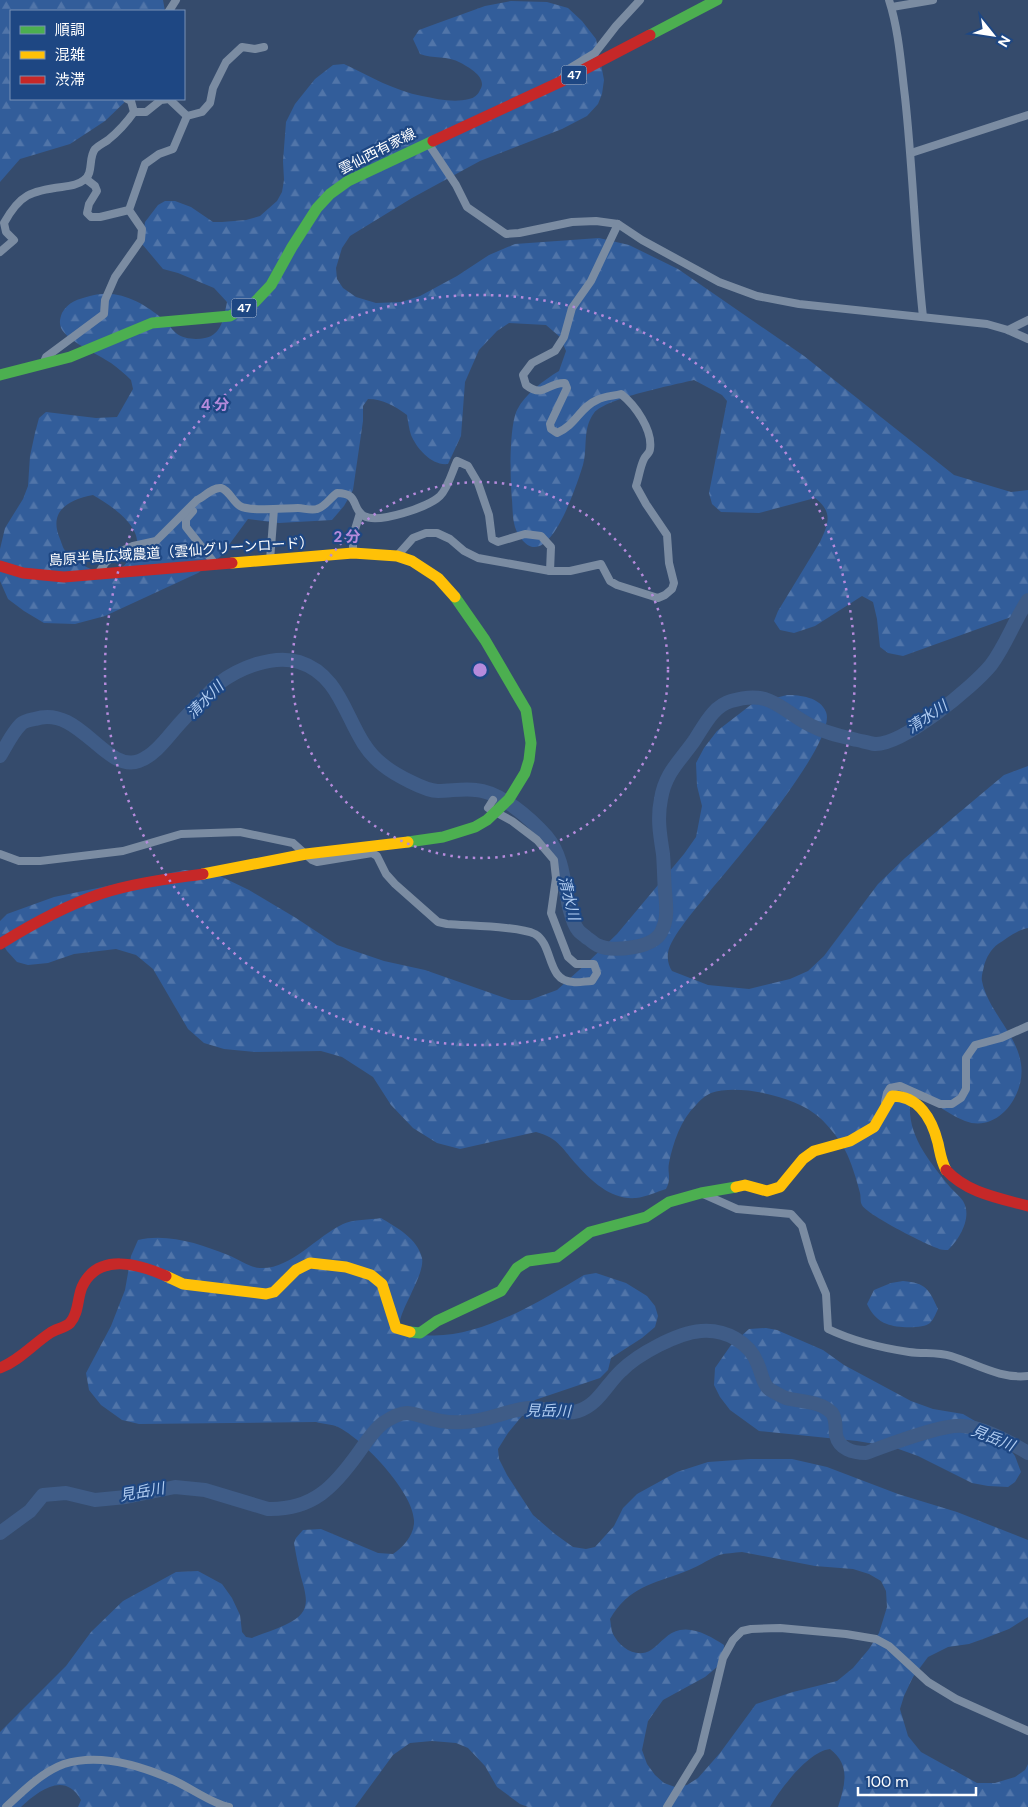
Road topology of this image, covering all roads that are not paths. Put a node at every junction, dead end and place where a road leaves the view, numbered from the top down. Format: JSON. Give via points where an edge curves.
{"nodes":[{"id":1,"x":640,"y":0,"type":"edge"},
{"id":2,"x":717,"y":0,"type":"edge"},
{"id":3,"x":933,"y":0,"type":"edge"},
{"id":4,"x":890,"y":4,"type":"edge"},
{"id":5,"x":264,"y":47,"type":"dead end"},
{"id":6,"x":560,"y":82,"type":"junction"},
{"id":7,"x":129,"y":100,"type":"edge"},
{"id":8,"x":161,"y":100,"type":"edge"},
{"id":9,"x":169,"y":100,"type":"edge"},
{"id":10,"x":134,"y":112,"type":"junction"},
{"id":11,"x":1028,"y":115,"type":"edge"},
{"id":12,"x":187,"y":116,"type":"junction"},
{"id":13,"x":428,"y":143,"type":"junction"},
{"id":14,"x":911,"y":153,"type":"junction"},
{"id":15,"x":86,"y":179,"type":"junction"},
{"id":16,"x":129,"y":210,"type":"junction"},
{"id":17,"x":618,"y":224,"type":"junction"},
{"id":18,"x":0,"y":252,"type":"edge"},
{"id":19,"x":923,"y":317,"type":"junction"},
{"id":20,"x":1028,"y":320,"type":"edge"},
{"id":21,"x":1008,"y":330,"type":"junction"},
{"id":22,"x":1028,"y":339,"type":"edge"},
{"id":23,"x":42,"y":365,"type":"junction"},
{"id":24,"x":0,"y":375,"type":"edge"},
{"id":25,"x":206,"y":496,"type":"junction"},
{"id":26,"x":274,"y":509,"type":"junction"},
{"id":27,"x":360,"y":513,"type":"junction"},
{"id":28,"x":353,"y":553,"type":"junction"},
{"id":29,"x":397,"y":556,"type":"junction"},
{"id":30,"x":270,"y":560,"type":"junction"},
{"id":31,"x":216,"y":565,"type":"junction"},
{"id":32,"x":0,"y":566,"type":"edge"},
{"id":33,"x":550,"y":571,"type":"junction"},
{"id":34,"x":98,"y":574,"type":"junction"},
{"id":35,"x":493,"y":800,"type":"dead end"},
{"id":36,"x":0,"y":854,"type":"edge"},
{"id":37,"x":306,"y":854,"type":"junction"},
{"id":38,"x":0,"y":944,"type":"edge"},
{"id":39,"x":1028,"y":1026,"type":"edge"},
{"id":40,"x":885,"y":1108,"type":"junction"},
{"id":41,"x":701,"y":1193,"type":"junction"},
{"id":42,"x":1028,"y":1206,"type":"edge"},
{"id":43,"x":0,"y":1368,"type":"edge"},
{"id":44,"x":1028,"y":1376,"type":"edge"},
{"id":45,"x":1028,"y":1731,"type":"edge"},
{"id":46,"x":6,"y":1807,"type":"edge"},
{"id":47,"x":229,"y":1807,"type":"edge"},
{"id":48,"x":667,"y":1807,"type":"edge"}],
"edges":[{"from":1,"to":6,"type":"street","via":[[595,54],[567,70]]},
{"from":2,"to":6,"type":"street","name":"雲仙西有家線","number":"47"},
{"from":3,"to":4,"type":"street"},
{"from":4,"to":14,"type":"street","via":[[898,42]]},
{"from":5,"to":12,"type":"street","via":[[242,47],[226,62],[213,88],[210,103],[202,112]]},
{"from":6,"to":13,"type":"street","name":"雲仙西有家線","number":"47"},
{"from":7,"to":10,"type":"street"},
{"from":8,"to":10,"type":"street","via":[[146,112]]},
{"from":9,"to":12,"type":"street"},
{"from":10,"to":15,"type":"street","via":[[119,130],[96,148],[90,158]]},
{"from":11,"to":14,"type":"street"},
{"from":12,"to":16,"type":"street","via":[[173,149],[145,164]]},
{"from":13,"to":17,"type":"street","via":[[467,207],[506,234],[572,222]]},
{"from":13,"to":23,"type":"street","name":"雲仙西有家線","number":"47","via":[[348,181],[330,194],[317,208],[271,285],[255,302],[230,316],[152,323],[70,357]]},
{"from":14,"to":19,"type":"street"},
{"from":15,"to":16,"type":"street","via":[[96,191],[87,213],[91,217]]},
{"from":15,"to":18,"type":"street","via":[[24,197],[13,207],[4,223],[6,232],[14,240]]},
{"from":16,"to":23,"type":"street","via":[[142,229],[141,240],[115,277],[105,300],[104,314],[46,357]]},
{"from":17,"to":19,"type":"street","via":[[719,282],[757,296],[799,304]]},
{"from":17,"to":33,"type":"street","via":[[591,281],[572,308],[564,337],[555,351],[532,363],[523,375],[526,385],[533,391],[543,391],[559,383],[567,388],[550,424],[557,434],[567,429],[588,405],[598,399],[621,394],[631,402],[644,423],[650,442],[636,486],[667,535],[674,583],[672,589],[658,598],[610,581],[601,564],[570,571]]},
{"from":19,"to":21,"type":"street","via":[[987,324]]},
{"from":20,"to":21,"type":"street"},
{"from":21,"to":22,"type":"street"},
{"from":23,"to":24,"type":"street","name":"雲仙西有家線","number":"47"},
{"from":25,"to":26,"type":"street","via":[[221,488],[244,508]]},
{"from":25,"to":31,"type":"street","via":[[188,515],[185,523],[188,532]]},
{"from":25,"to":34,"type":"street","via":[[197,500],[156,541],[117,553]]},
{"from":26,"to":27,"type":"street","via":[[315,510],[324,506],[337,492],[345,493],[355,501]]},
{"from":26,"to":30,"type":"street"},
{"from":27,"to":28,"type":"street","via":[[354,531]]},
{"from":27,"to":33,"type":"street","via":[[372,519],[391,517],[433,502],[442,495],[456,461],[461,462],[468,466],[478,483],[489,515],[492,539],[498,542],[525,534],[541,536],[551,547]]},
{"from":28,"to":29,"type":"street","name":"島原半島広域農道（雲仙グリーンロード）"},
{"from":28,"to":30,"type":"street","name":"島原半島広域農道（雲仙グリーンロード）"},
{"from":29,"to":33,"type":"street","via":[[413,538],[437,533],[478,558]]},
{"from":29,"to":37,"type":"street","name":"島原半島広域農道（雲仙グリーンロード）","via":[[412,561],[438,578],[485,640],[526,710],[531,743],[529,760],[525,773],[508,799],[493,815],[462,832],[378,847]]},
{"from":30,"to":31,"type":"street","name":"島原半島広域農道（雲仙グリーンロード）"},
{"from":31,"to":34,"type":"street","name":"島原半島広域農道（雲仙グリーンロード）"},
{"from":32,"to":34,"type":"street","name":"島原半島広域農道（雲仙グリーンロード）","via":[[34,576]]},
{"from":35,"to":37,"type":"street","via":[[488,808],[537,840],[554,860],[556,878],[551,913],[568,957],[576,964],[594,964],[598,973],[592,981],[572,983],[563,979],[554,972],[543,942],[525,930],[438,922],[395,884],[375,854],[317,862]]},
{"from":36,"to":37,"type":"street","via":[[19,861],[40,861],[123,851],[181,834],[240,832],[293,843]]},
{"from":37,"to":38,"type":"street","name":"島原半島広域農道（雲仙グリーンロード）","via":[[101,894],[65,908]]},
{"from":39,"to":40,"type":"street","via":[[976,1045],[966,1058],[966,1089],[952,1104],[940,1104],[900,1086],[890,1088]]},
{"from":40,"to":41,"type":"street","via":[[874,1127],[850,1141],[814,1151],[803,1159],[780,1187],[767,1191],[745,1185]]},
{"from":40,"to":42,"type":"street","via":[[892,1096],[903,1095],[915,1102],[931,1122],[945,1168],[957,1180],[977,1191]]},
{"from":41,"to":43,"type":"street","via":[[670,1202],[646,1217],[590,1232],[557,1257],[528,1261],[517,1268],[501,1291],[437,1321],[420,1333],[396,1328],[382,1284],[371,1275],[346,1267],[310,1264],[296,1270],[274,1292],[266,1294],[183,1284],[146,1267],[126,1263],[108,1265],[94,1271],[82,1287],[76,1313],[69,1324],[45,1335],[26,1355]]},
{"from":41,"to":44,"type":"street","via":[[737,1210],[791,1214],[802,1226],[826,1294],[828,1329],[845,1338],[950,1356],[1004,1375]]},
{"from":45,"to":48,"type":"street","via":[[956,1699],[928,1682],[889,1646],[876,1639],[790,1629],[751,1629],[742,1631],[733,1640],[723,1658],[700,1753]]},
{"from":46,"to":47,"type":"street","via":[[28,1786],[62,1765],[97,1759],[171,1779]]}]}
